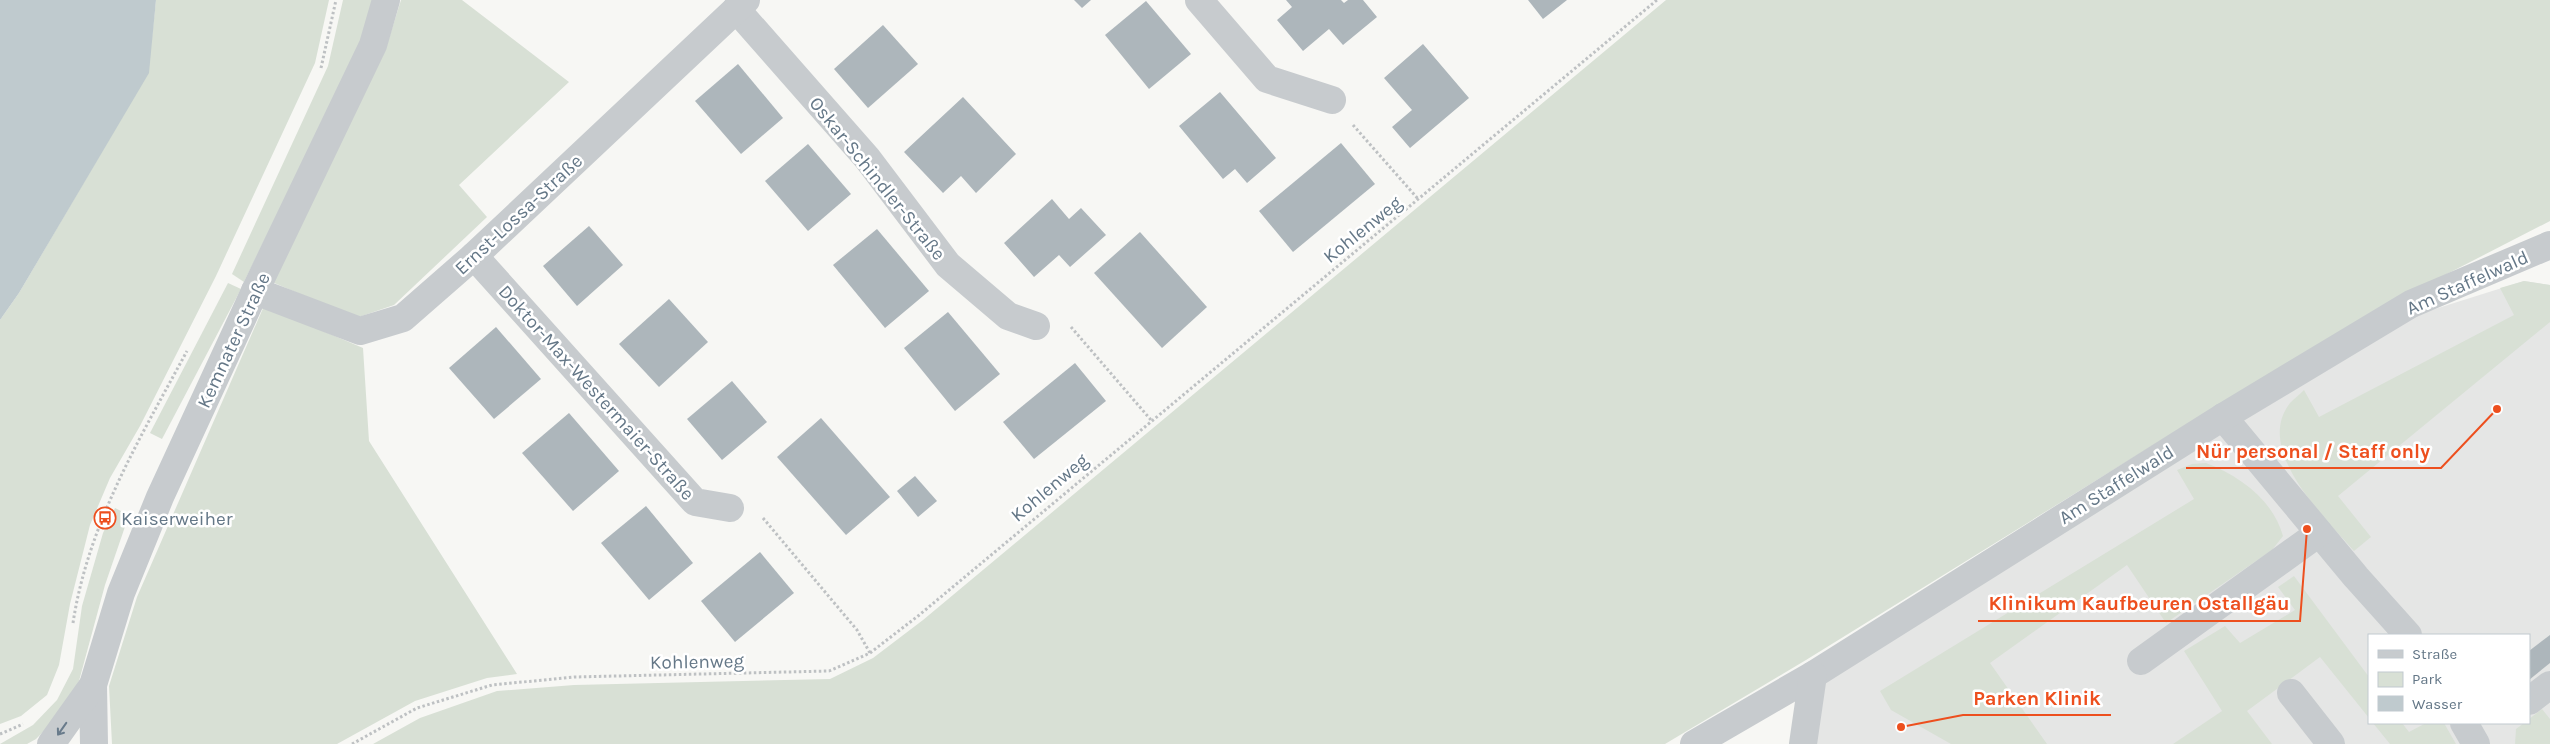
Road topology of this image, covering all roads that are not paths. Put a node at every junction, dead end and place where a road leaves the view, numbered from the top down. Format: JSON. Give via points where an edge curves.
{"nodes":[{"id":1,"x":386,"y":0,"type":"edge"},
{"id":2,"x":1199,"y":0,"type":"edge"},
{"id":3,"x":741,"y":5,"type":"edge"},
{"id":4,"x":1332,"y":100,"type":"road end"},
{"id":5,"x":2550,"y":245,"type":"edge"},
{"id":6,"x":474,"y":256,"type":"junction"},
{"id":7,"x":255,"y":291,"type":"junction"},
{"id":8,"x":1036,"y":326,"type":"road end"},
{"id":9,"x":2223,"y":416,"type":"junction"},
{"id":10,"x":730,"y":508,"type":"road end"},
{"id":11,"x":2319,"y":533,"type":"junction"},
{"id":12,"x":2407,"y":634,"type":"edge"},
{"id":13,"x":2141,"y":661,"type":"dead end"},
{"id":14,"x":1813,"y":675,"type":"junction"},
{"id":15,"x":93,"y":685,"type":"junction"},
{"id":16,"x":2550,"y":685,"type":"edge"},
{"id":17,"x":2291,"y":693,"type":"dead end"},
{"id":18,"x":2530,"y":700,"type":"edge"},
{"id":19,"x":51,"y":744,"type":"edge"},
{"id":20,"x":94,"y":744,"type":"edge"},
{"id":21,"x":1694,"y":744,"type":"edge"},
{"id":22,"x":1803,"y":744,"type":"edge"},
{"id":23,"x":2331,"y":744,"type":"edge"}],
"edges":[{"from":1,"to":7,"type":"street","name":"Kemnater Straße","via":[[373,45]]},
{"from":2,"to":4,"type":"street","via":[[1267,79]]},
{"from":3,"to":6,"type":"street","name":"Ernst-Lossa-Straße"},
{"from":3,"to":8,"type":"street","name":"Oskar-Schindler-Straße","via":[[867,158],[948,265],[1008,316]]},
{"from":5,"to":9,"type":"street","name":"Am Staffelwald","via":[[2411,304]]},
{"from":6,"to":7,"type":"street","name":"Ernst-Lossa-Straße","via":[[403,318],[360,331]]},
{"from":6,"to":10,"type":"street","name":"Doktor-Max-Westermaier-Straße","via":[[695,502]]},
{"from":7,"to":15,"type":"street","name":"Kemnater Straße","via":[[160,497],[122,592]]},
{"from":9,"to":11,"type":"street"},
{"from":9,"to":14,"type":"street","name":"Am Staffelwald"},
{"from":11,"to":12,"type":"street"},
{"from":11,"to":13,"type":"street"},
{"from":14,"to":21,"type":"street","name":"Am Staffelwald"},
{"from":14,"to":22,"type":"street"},
{"from":15,"to":19,"type":"street","name":"Kemnater Straße","one_way":true},
{"from":15,"to":20,"type":"street","name":"Kemnater Straße"},
{"from":16,"to":18,"type":"street"},
{"from":17,"to":23,"type":"street"}]}
